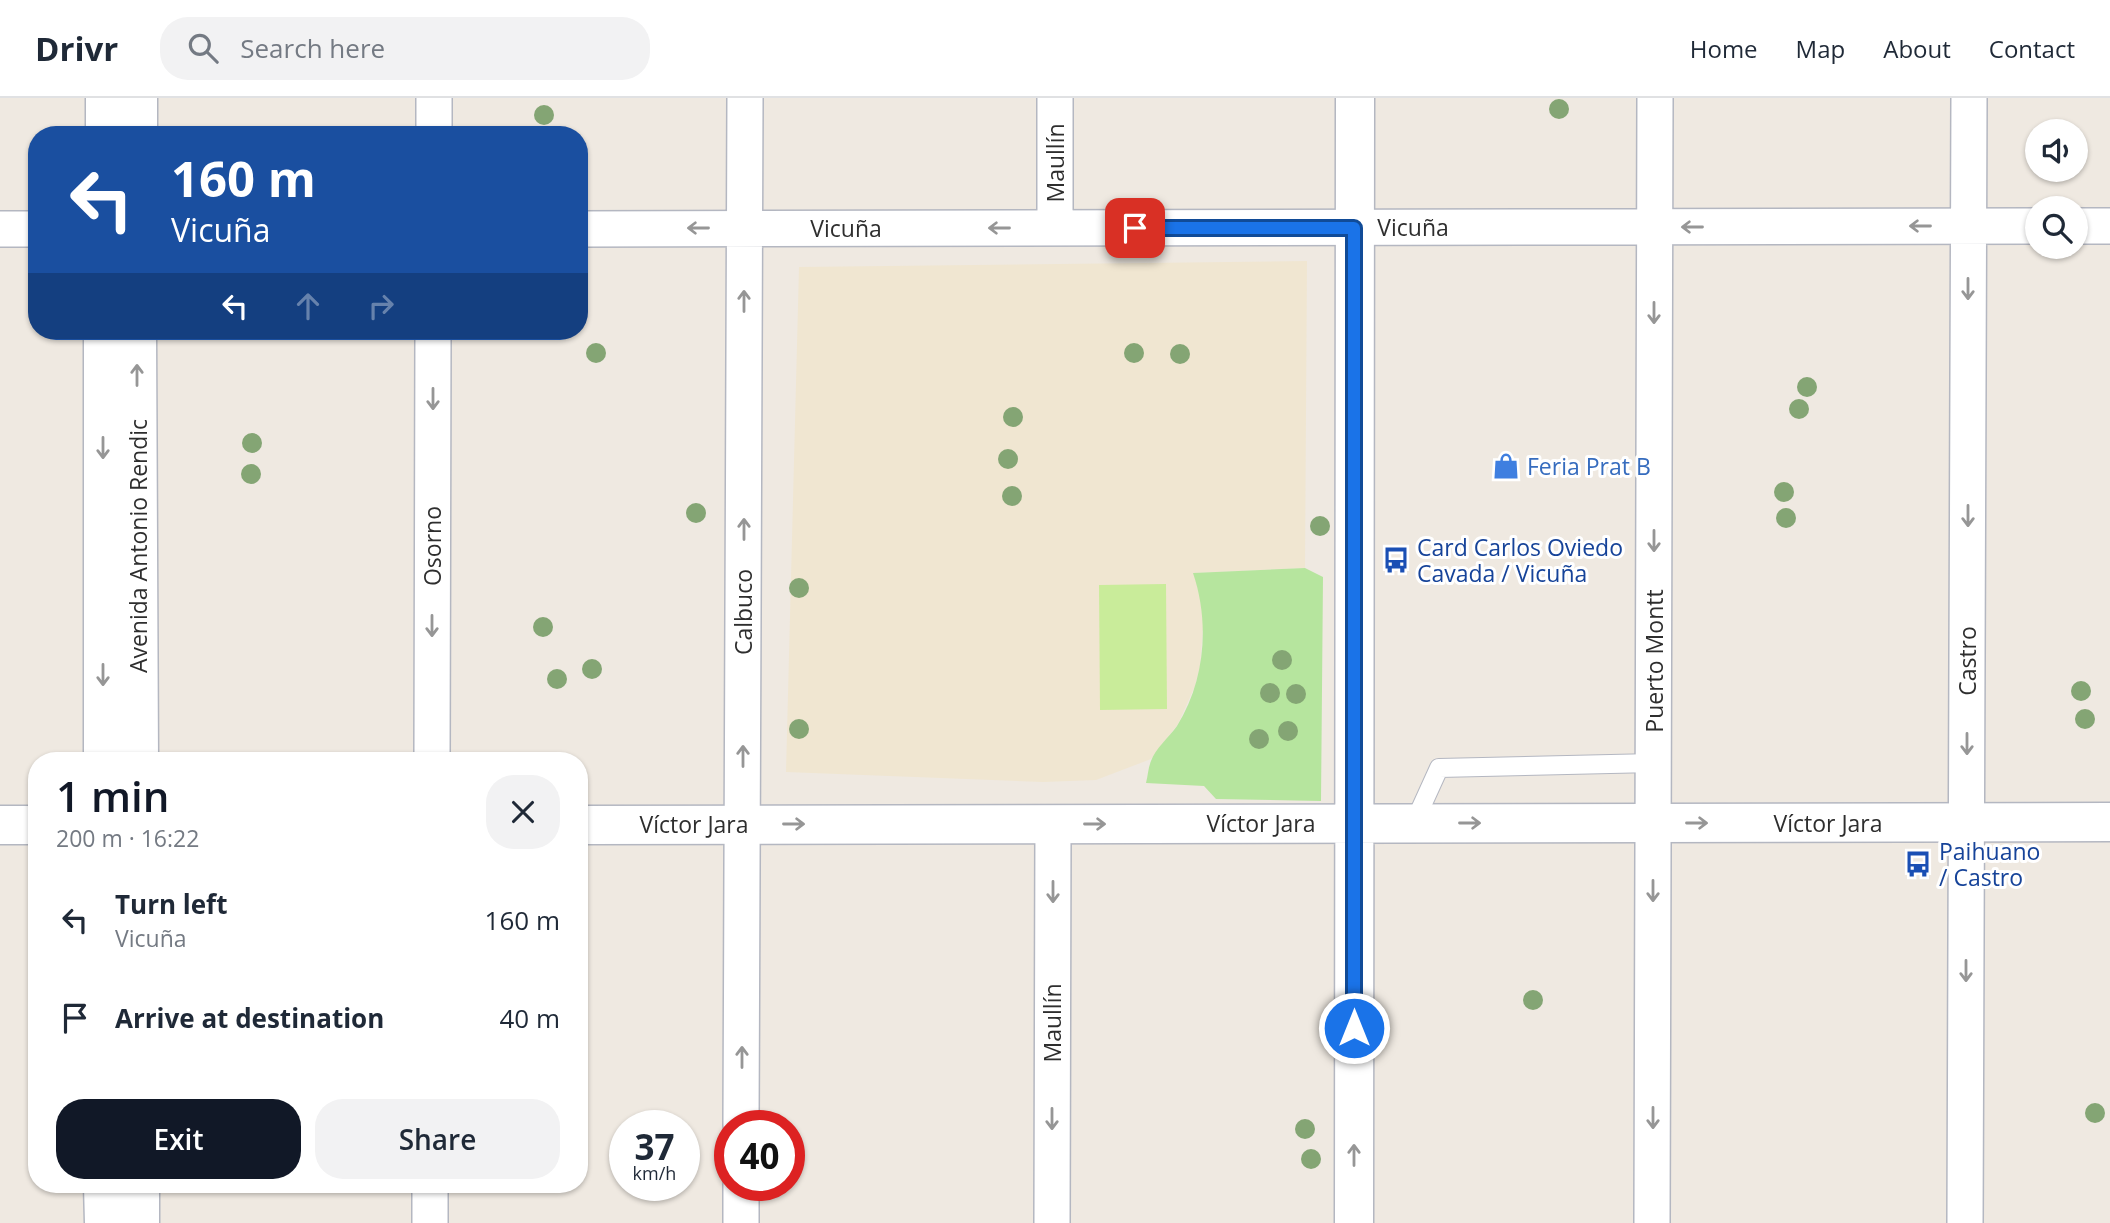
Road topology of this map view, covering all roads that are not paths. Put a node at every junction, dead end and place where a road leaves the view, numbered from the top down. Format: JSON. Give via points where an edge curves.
{"nodes":[{"id":1,"x":105,"y":98,"type":"edge"},
{"id":2,"x":138,"y":98,"type":"edge"},
{"id":3,"x":434,"y":98,"type":"edge"},
{"id":4,"x":745,"y":98,"type":"edge"},
{"id":5,"x":1055,"y":98,"type":"edge"},
{"id":6,"x":1355,"y":98,"type":"edge"},
{"id":7,"x":1655,"y":98,"type":"edge"},
{"id":8,"x":1969,"y":98,"type":"edge"},
{"id":9,"x":105,"y":126,"type":"edge"},
{"id":10,"x":138,"y":126,"type":"edge"},
{"id":11,"x":434,"y":126,"type":"edge"},
{"id":12,"x":1969,"y":226,"type":"junction"},
{"id":13,"x":2025,"y":226,"type":"edge"},
{"id":14,"x":2088,"y":226,"type":"edge"},
{"id":15,"x":2110,"y":226,"type":"edge"},
{"id":16,"x":1654,"y":227,"type":"junction"},
{"id":17,"x":745,"y":228,"type":"junction"},
{"id":18,"x":1055,"y":228,"type":"junction"},
{"id":19,"x":1354,"y":228,"type":"junction"},
{"id":20,"x":0,"y":229,"type":"edge"},
{"id":21,"x":28,"y":229,"type":"edge"},
{"id":22,"x":588,"y":229,"type":"edge"},
{"id":23,"x":103,"y":340,"type":"edge"},
{"id":24,"x":137,"y":340,"type":"edge"},
{"id":25,"x":433,"y":340,"type":"edge"},
{"id":26,"x":103,"y":752,"type":"edge"},
{"id":27,"x":139,"y":752,"type":"edge"},
{"id":28,"x":432,"y":752,"type":"edge"},
{"id":29,"x":1654,"y":763,"type":"junction"},
{"id":30,"x":1966,"y":822,"type":"junction"},
{"id":31,"x":2110,"y":822,"type":"edge"},
{"id":32,"x":1354,"y":823,"type":"junction"},
{"id":33,"x":1414,"y":823,"type":"junction"},
{"id":34,"x":1653,"y":823,"type":"junction"},
{"id":35,"x":743,"y":824,"type":"junction"},
{"id":36,"x":1053,"y":824,"type":"junction"},
{"id":37,"x":0,"y":825,"type":"edge"},
{"id":38,"x":28,"y":825,"type":"edge"},
{"id":39,"x":588,"y":825,"type":"edge"},
{"id":40,"x":741,"y":1110,"type":"edge"},
{"id":41,"x":103,"y":1193,"type":"edge"},
{"id":42,"x":140,"y":1193,"type":"edge"},
{"id":43,"x":430,"y":1193,"type":"edge"},
{"id":44,"x":741,"y":1201,"type":"edge"},
{"id":45,"x":104,"y":1223,"type":"edge"},
{"id":46,"x":140,"y":1223,"type":"edge"},
{"id":47,"x":430,"y":1223,"type":"edge"},
{"id":48,"x":741,"y":1223,"type":"edge"},
{"id":49,"x":1052,"y":1223,"type":"edge"},
{"id":50,"x":1354,"y":1223,"type":"edge"},
{"id":51,"x":1653,"y":1223,"type":"edge"},
{"id":52,"x":1965,"y":1223,"type":"edge"}],
"edges":[{"from":1,"to":9,"type":"main road"},
{"from":2,"to":10,"type":"main road"},
{"from":3,"to":11,"type":"street"},
{"from":4,"to":17,"type":"street","name":"Calbuco"},
{"from":5,"to":18,"type":"street","name":"Maullín"},
{"from":6,"to":19,"type":"main road"},
{"from":7,"to":16,"type":"street","name":"Puerto Montt"},
{"from":8,"to":12,"type":"street","name":"Castro"},
{"from":12,"to":13,"type":"street","name":"Vicuña"},
{"from":12,"to":16,"type":"street","name":"Vicuña","one_way":true},
{"from":12,"to":30,"type":"street","name":"Castro","one_way":true},
{"from":14,"to":15,"type":"street"},
{"from":16,"to":19,"type":"street","name":"Vicuña"},
{"from":16,"to":29,"type":"street","name":"Puerto Montt","one_way":true},
{"from":18,"to":17,"type":"street","name":"Vicuña","one_way":true},
{"from":17,"to":22,"type":"street","name":"Vicuña","one_way":true},
{"from":35,"to":17,"type":"street","name":"Calbuco","one_way":true},
{"from":18,"to":19,"type":"street","name":"Vicuña"},
{"from":19,"to":32,"type":"main road"},
{"from":20,"to":21,"type":"street"},
{"from":23,"to":26,"type":"main road","name":"Avenida Antonio Rendic","one_way":true},
{"from":27,"to":24,"type":"main road","name":"Avenida Antonio Rendic","one_way":true},
{"from":25,"to":28,"type":"street","name":"Osorno","one_way":true},
{"from":29,"to":33,"type":"lane","via":[[1439,768]]},
{"from":29,"to":34,"type":"street","name":"Puerto Montt"},
{"from":30,"to":31,"type":"main road","name":"Víctor Jara"},
{"from":34,"to":30,"type":"main road","name":"Víctor Jara","one_way":true},
{"from":30,"to":52,"type":"street","name":"Castro","one_way":true},
{"from":32,"to":33,"type":"main road","name":"Víctor Jara"},
{"from":36,"to":32,"type":"main road","name":"Víctor Jara","one_way":true},
{"from":50,"to":32,"type":"main road","one_way":true},
{"from":33,"to":34,"type":"main road","name":"Víctor Jara","one_way":true},
{"from":34,"to":51,"type":"street","name":"Puerto Montt","one_way":true},
{"from":35,"to":36,"type":"main road","name":"Víctor Jara","one_way":true},
{"from":35,"to":39,"type":"main road","name":"Víctor Jara"},
{"from":40,"to":35,"type":"street","name":"Calbuco","one_way":true},
{"from":36,"to":49,"type":"street","name":"Maullín","one_way":true},
{"from":37,"to":38,"type":"main road"},
{"from":41,"to":45,"type":"main road"},
{"from":42,"to":46,"type":"main road"},
{"from":43,"to":47,"type":"street"},
{"from":44,"to":48,"type":"street"}]}
